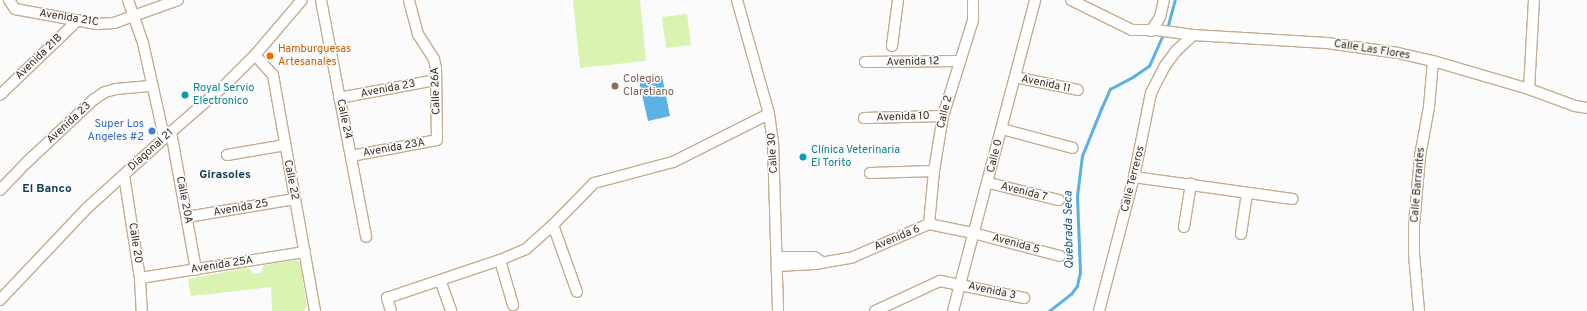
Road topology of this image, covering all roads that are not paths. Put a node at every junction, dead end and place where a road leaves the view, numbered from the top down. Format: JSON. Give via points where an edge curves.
{"nodes":[{"id":1,"x":9,"y":0,"type":"edge"},
{"id":2,"x":128,"y":0,"type":"edge"},
{"id":3,"x":178,"y":0,"type":"edge"},
{"id":4,"x":302,"y":0,"type":"edge"},
{"id":5,"x":321,"y":0,"type":"edge"},
{"id":6,"x":409,"y":0,"type":"edge"},
{"id":7,"x":737,"y":0,"type":"edge"},
{"id":8,"x":898,"y":0,"type":"edge"},
{"id":9,"x":1035,"y":0,"type":"edge"},
{"id":10,"x":1071,"y":0,"type":"edge"},
{"id":11,"x":1164,"y":0,"type":"edge"},
{"id":12,"x":1534,"y":0,"type":"edge"},
{"id":13,"x":973,"y":2,"type":"dead end"},
{"id":14,"x":134,"y":16,"type":"junction"},
{"id":15,"x":78,"y":20,"type":"junction"},
{"id":16,"x":1154,"y":31,"type":"junction"},
{"id":17,"x":1172,"y":33,"type":"junction"},
{"id":18,"x":1194,"y":35,"type":"junction"},
{"id":19,"x":892,"y":46,"type":"dead end"},
{"id":20,"x":1176,"y":51,"type":"junction"},
{"id":21,"x":255,"y":55,"type":"junction"},
{"id":22,"x":960,"y":61,"type":"junction"},
{"id":23,"x":1433,"y":61,"type":"junction"},
{"id":24,"x":865,"y":62,"type":"dead end"},
{"id":25,"x":1014,"y":77,"type":"junction"},
{"id":26,"x":436,"y":80,"type":"junction"},
{"id":27,"x":153,"y":86,"type":"junction"},
{"id":28,"x":1529,"y":89,"type":"junction"},
{"id":29,"x":1078,"y":90,"type":"dead end"},
{"id":30,"x":0,"y":95,"type":"edge"},
{"id":31,"x":339,"y":98,"type":"junction"},
{"id":32,"x":1587,"y":108,"type":"edge"},
{"id":33,"x":769,"y":114,"type":"junction"},
{"id":34,"x":943,"y":116,"type":"junction"},
{"id":35,"x":864,"y":118,"type":"dead end"},
{"id":36,"x":1002,"y":130,"type":"junction"},
{"id":37,"x":168,"y":134,"type":"junction"},
{"id":38,"x":437,"y":140,"type":"joint"},
{"id":39,"x":285,"y":145,"type":"junction"},
{"id":40,"x":1072,"y":148,"type":"dead end"},
{"id":41,"x":227,"y":156,"type":"dead end"},
{"id":42,"x":351,"y":156,"type":"junction"},
{"id":43,"x":934,"y":171,"type":"junction"},
{"id":44,"x":870,"y":173,"type":"dead end"},
{"id":45,"x":124,"y":175,"type":"junction"},
{"id":46,"x":1134,"y":177,"type":"junction"},
{"id":47,"x":988,"y":183,"type":"junction"},
{"id":48,"x":1191,"y":184,"type":"junction"},
{"id":49,"x":0,"y":190,"type":"edge"},
{"id":50,"x":1247,"y":192,"type":"junction"},
{"id":51,"x":294,"y":199,"type":"junction"},
{"id":52,"x":1292,"y":199,"type":"dead end"},
{"id":53,"x":1059,"y":200,"type":"dead end"},
{"id":54,"x":187,"y":217,"type":"junction"},
{"id":55,"x":929,"y":224,"type":"junction"},
{"id":56,"x":553,"y":225,"type":"junction"},
{"id":57,"x":1184,"y":227,"type":"dead end"},
{"id":58,"x":973,"y":233,"type":"junction"},
{"id":59,"x":1241,"y":234,"type":"dead end"},
{"id":60,"x":366,"y":237,"type":"dead end"},
{"id":61,"x":304,"y":252,"type":"junction"},
{"id":62,"x":1060,"y":256,"type":"dead end"},
{"id":63,"x":500,"y":260,"type":"junction"},
{"id":64,"x":777,"y":262,"type":"junction"},
{"id":65,"x":196,"y":270,"type":"junction"},
{"id":66,"x":140,"y":278,"type":"junction"},
{"id":67,"x":440,"y":280,"type":"junction"},
{"id":68,"x":960,"y":285,"type":"junction"},
{"id":69,"x":576,"y":292,"type":"dead end"},
{"id":70,"x":1024,"y":298,"type":"dead end"},
{"id":71,"x":0,"y":300,"type":"edge"},
{"id":72,"x":513,"y":304,"type":"dead end"},
{"id":73,"x":142,"y":311,"type":"edge"},
{"id":74,"x":315,"y":311,"type":"edge"},
{"id":75,"x":391,"y":311,"type":"edge"},
{"id":76,"x":451,"y":311,"type":"edge"},
{"id":77,"x":778,"y":311,"type":"edge"},
{"id":78,"x":875,"y":311,"type":"edge"},
{"id":79,"x":953,"y":311,"type":"edge"},
{"id":80,"x":1100,"y":311,"type":"edge"},
{"id":81,"x":1419,"y":311,"type":"edge"}],
"edges":[{"from":1,"to":15,"type":"street","name":"Avenida 21C","via":[[15,9]]},
{"from":2,"to":14,"type":"street","name":"Calle 20A"},
{"from":3,"to":14,"type":"street","name":"Avenida 21C"},
{"from":4,"to":21,"type":"street","name":"Diagonal 21"},
{"from":5,"to":31,"type":"street","name":"Calle 24"},
{"from":6,"to":26,"type":"street","name":"Calle 26A","via":[[418,34],[434,59]]},
{"from":7,"to":33,"type":"street","name":"Calle 30"},
{"from":8,"to":19,"type":"street"},
{"from":9,"to":25,"type":"street","name":"Calle 0"},
{"from":10,"to":16,"type":"street","name":"Calle Las Flores","via":[[1132,30]]},
{"from":11,"to":16,"type":"street"},
{"from":12,"to":28,"type":"street"},
{"from":13,"to":22,"type":"street","name":"Calle 2","via":[[973,20]]},
{"from":14,"to":15,"type":"street","name":"Avenida 21C","via":[[114,23],[96,24]]},
{"from":14,"to":27,"type":"street","name":"Calle 20A"},
{"from":15,"to":30,"type":"street","name":"Avenida 21B"},
{"from":16,"to":17,"type":"street","name":"Calle Las Flores"},
{"from":17,"to":18,"type":"street","name":"Calle Las Flores"},
{"from":17,"to":20,"type":"street"},
{"from":18,"to":20,"type":"street","name":"Calle Terreros"},
{"from":18,"to":23,"type":"street","name":"Calle Las Flores","via":[[1327,43],[1398,53]]},
{"from":20,"to":46,"type":"street","name":"Calle Terreros","via":[[1151,93]]},
{"from":21,"to":37,"type":"street","name":"Diagonal 21","via":[[224,86]]},
{"from":21,"to":39,"type":"street","name":"Calle 22","via":[[273,75]]},
{"from":22,"to":24,"type":"street","name":"Avenida 12"},
{"from":22,"to":34,"type":"street","name":"Calle 2"},
{"from":23,"to":28,"type":"street","name":"Calle Las Flores"},
{"from":23,"to":81,"type":"street","name":"Calle Barrantes","via":[[1415,210],[1414,254]]},
{"from":25,"to":29,"type":"street","name":"Avenida 11"},
{"from":25,"to":36,"type":"street","name":"Calle 0"},
{"from":26,"to":31,"type":"street","name":"Avenida 23"},
{"from":26,"to":38,"type":"street","name":"Calle 26A"},
{"from":27,"to":37,"type":"street","name":"Calle 20A"},
{"from":27,"to":49,"type":"street","name":"Avenida 23","via":[[116,89],[105,92],[93,100]]},
{"from":28,"to":32,"type":"street","name":"Calle Las Flores"},
{"from":31,"to":42,"type":"street","name":"Calle 24"},
{"from":33,"to":56,"type":"street","via":[[673,162],[594,183]]},
{"from":33,"to":64,"type":"street","name":"Calle 30","via":[[773,141]]},
{"from":34,"to":35,"type":"street","name":"Avenida 10"},
{"from":34,"to":43,"type":"street","name":"Calle 2"},
{"from":36,"to":40,"type":"street"},
{"from":36,"to":47,"type":"street","name":"Calle 0"},
{"from":37,"to":45,"type":"street","name":"Diagonal 21"},
{"from":37,"to":54,"type":"street","name":"Calle 20A"},
{"from":38,"to":42,"type":"street","name":"Avenida 23A"},
{"from":39,"to":41,"type":"street"},
{"from":39,"to":51,"type":"street","name":"Calle 22"},
{"from":42,"to":60,"type":"street","name":"Calle 24"},
{"from":43,"to":44,"type":"street"},
{"from":43,"to":55,"type":"street","name":"Calle 2"},
{"from":45,"to":66,"type":"street","name":"Calle 20"},
{"from":45,"to":71,"type":"street","name":"Diagonal 21","via":[[87,208]]},
{"from":46,"to":48,"type":"street"},
{"from":46,"to":80,"type":"street","name":"Calle Terreros"},
{"from":47,"to":53,"type":"street","name":"Avenida 7"},
{"from":47,"to":58,"type":"street","name":"Calle 0"},
{"from":48,"to":50,"type":"street"},
{"from":48,"to":57,"type":"street"},
{"from":50,"to":52,"type":"street"},
{"from":50,"to":59,"type":"street"},
{"from":51,"to":54,"type":"street","name":"Avenida 25"},
{"from":51,"to":61,"type":"street","name":"Calle 22"},
{"from":54,"to":65,"type":"street","name":"Calle 20A"},
{"from":55,"to":58,"type":"street","name":"Avenida 6"},
{"from":55,"to":64,"type":"street","name":"Avenida 6","via":[[853,257],[822,262],[814,257]]},
{"from":56,"to":63,"type":"street","via":[[526,248]]},
{"from":56,"to":69,"type":"street"},
{"from":58,"to":62,"type":"street","name":"Avenida 5"},
{"from":58,"to":68,"type":"street","name":"Calle 0"},
{"from":61,"to":65,"type":"street","name":"Avenida 25A"},
{"from":61,"to":74,"type":"street","name":"Calle 22"},
{"from":63,"to":67,"type":"street"},
{"from":63,"to":72,"type":"street"},
{"from":64,"to":77,"type":"street","name":"Calle 30"},
{"from":65,"to":66,"type":"street","name":"Avenida 25A"},
{"from":66,"to":73,"type":"street","name":"Calle 20"},
{"from":67,"to":75,"type":"street","via":[[387,298]]},
{"from":67,"to":76,"type":"street"},
{"from":68,"to":70,"type":"street","name":"Avenida 3"},
{"from":68,"to":78,"type":"street","name":"Avenida 3","via":[[940,281]]},
{"from":68,"to":79,"type":"street","name":"Calle 0"}]}
